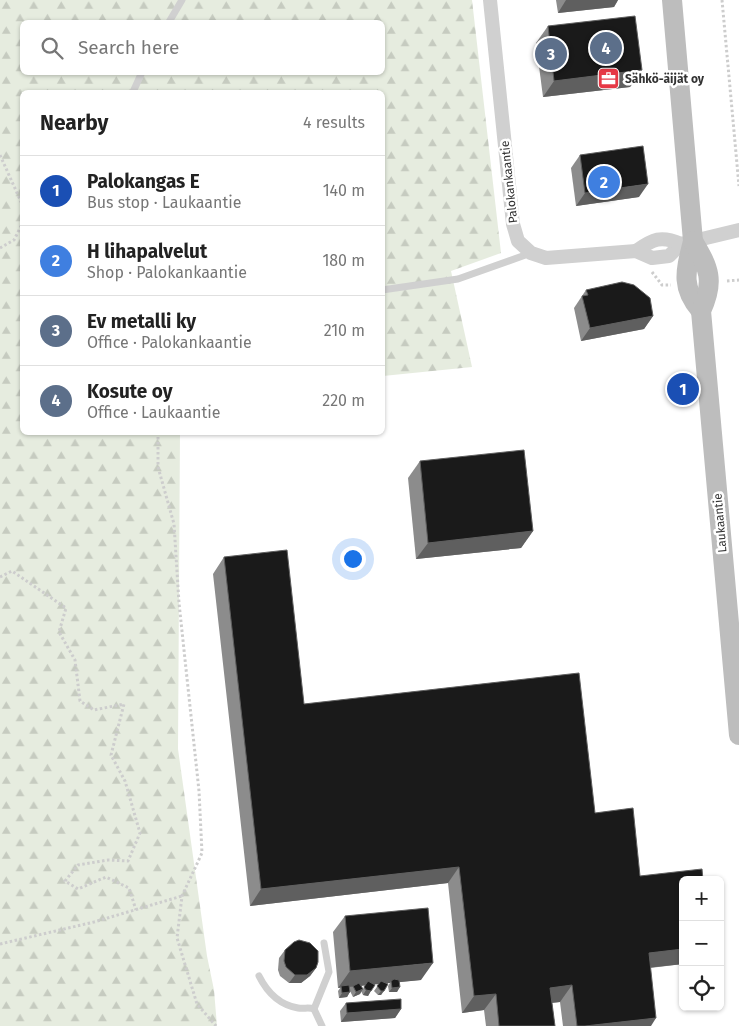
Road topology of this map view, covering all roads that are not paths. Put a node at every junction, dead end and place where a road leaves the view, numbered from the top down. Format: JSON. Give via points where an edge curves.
{"nodes":[{"id":1,"x":182,"y":0,"type":"edge"},
{"id":2,"x":490,"y":0,"type":"edge"},
{"id":3,"x":672,"y":0,"type":"edge"},
{"id":4,"x":170,"y":20,"type":"edge"},
{"id":5,"x":141,"y":75,"type":"edge"},
{"id":6,"x":134,"y":90,"type":"edge"},
{"id":7,"x":739,"y":230,"type":"edge"},
{"id":8,"x":687,"y":243,"type":"junction"},
{"id":9,"x":531,"y":253,"type":"junction"},
{"id":10,"x":385,"y":290,"type":"edge"},
{"id":11,"x":735,"y":654,"type":"edge"},
{"id":12,"x":739,"y":735,"type":"edge"},
{"id":13,"x":324,"y":943,"type":"dead end"},
{"id":14,"x":259,"y":976,"type":"dead end"},
{"id":15,"x":314,"y":1009,"type":"junction"},
{"id":16,"x":322,"y":1026,"type":"edge"}],
"edges":[{"from":1,"to":4,"type":"lane"},
{"from":2,"to":9,"type":"street","name":"Palokankaantie","via":[[513,224],[518,241]]},
{"from":3,"to":8,"type":"main road","name":"Laukaantie"},
{"from":5,"to":6,"type":"lane"},
{"from":7,"to":8,"type":"street"},
{"from":8,"to":9,"type":"street","via":[[669,256],[652,258],[636,251],[546,258]]},
{"from":8,"to":11,"type":"main road","name":"Laukaantie","via":[[707,265],[710,282],[709,294],[701,311]]},
{"from":9,"to":10,"type":"lane","via":[[458,279]]},
{"from":11,"to":12,"type":"main road","name":"Laukaantie"},
{"from":13,"to":15,"type":"lane","via":[[329,972]]},
{"from":14,"to":15,"type":"lane","via":[[273,996],[285,1004]]},
{"from":15,"to":16,"type":"lane"}]}
